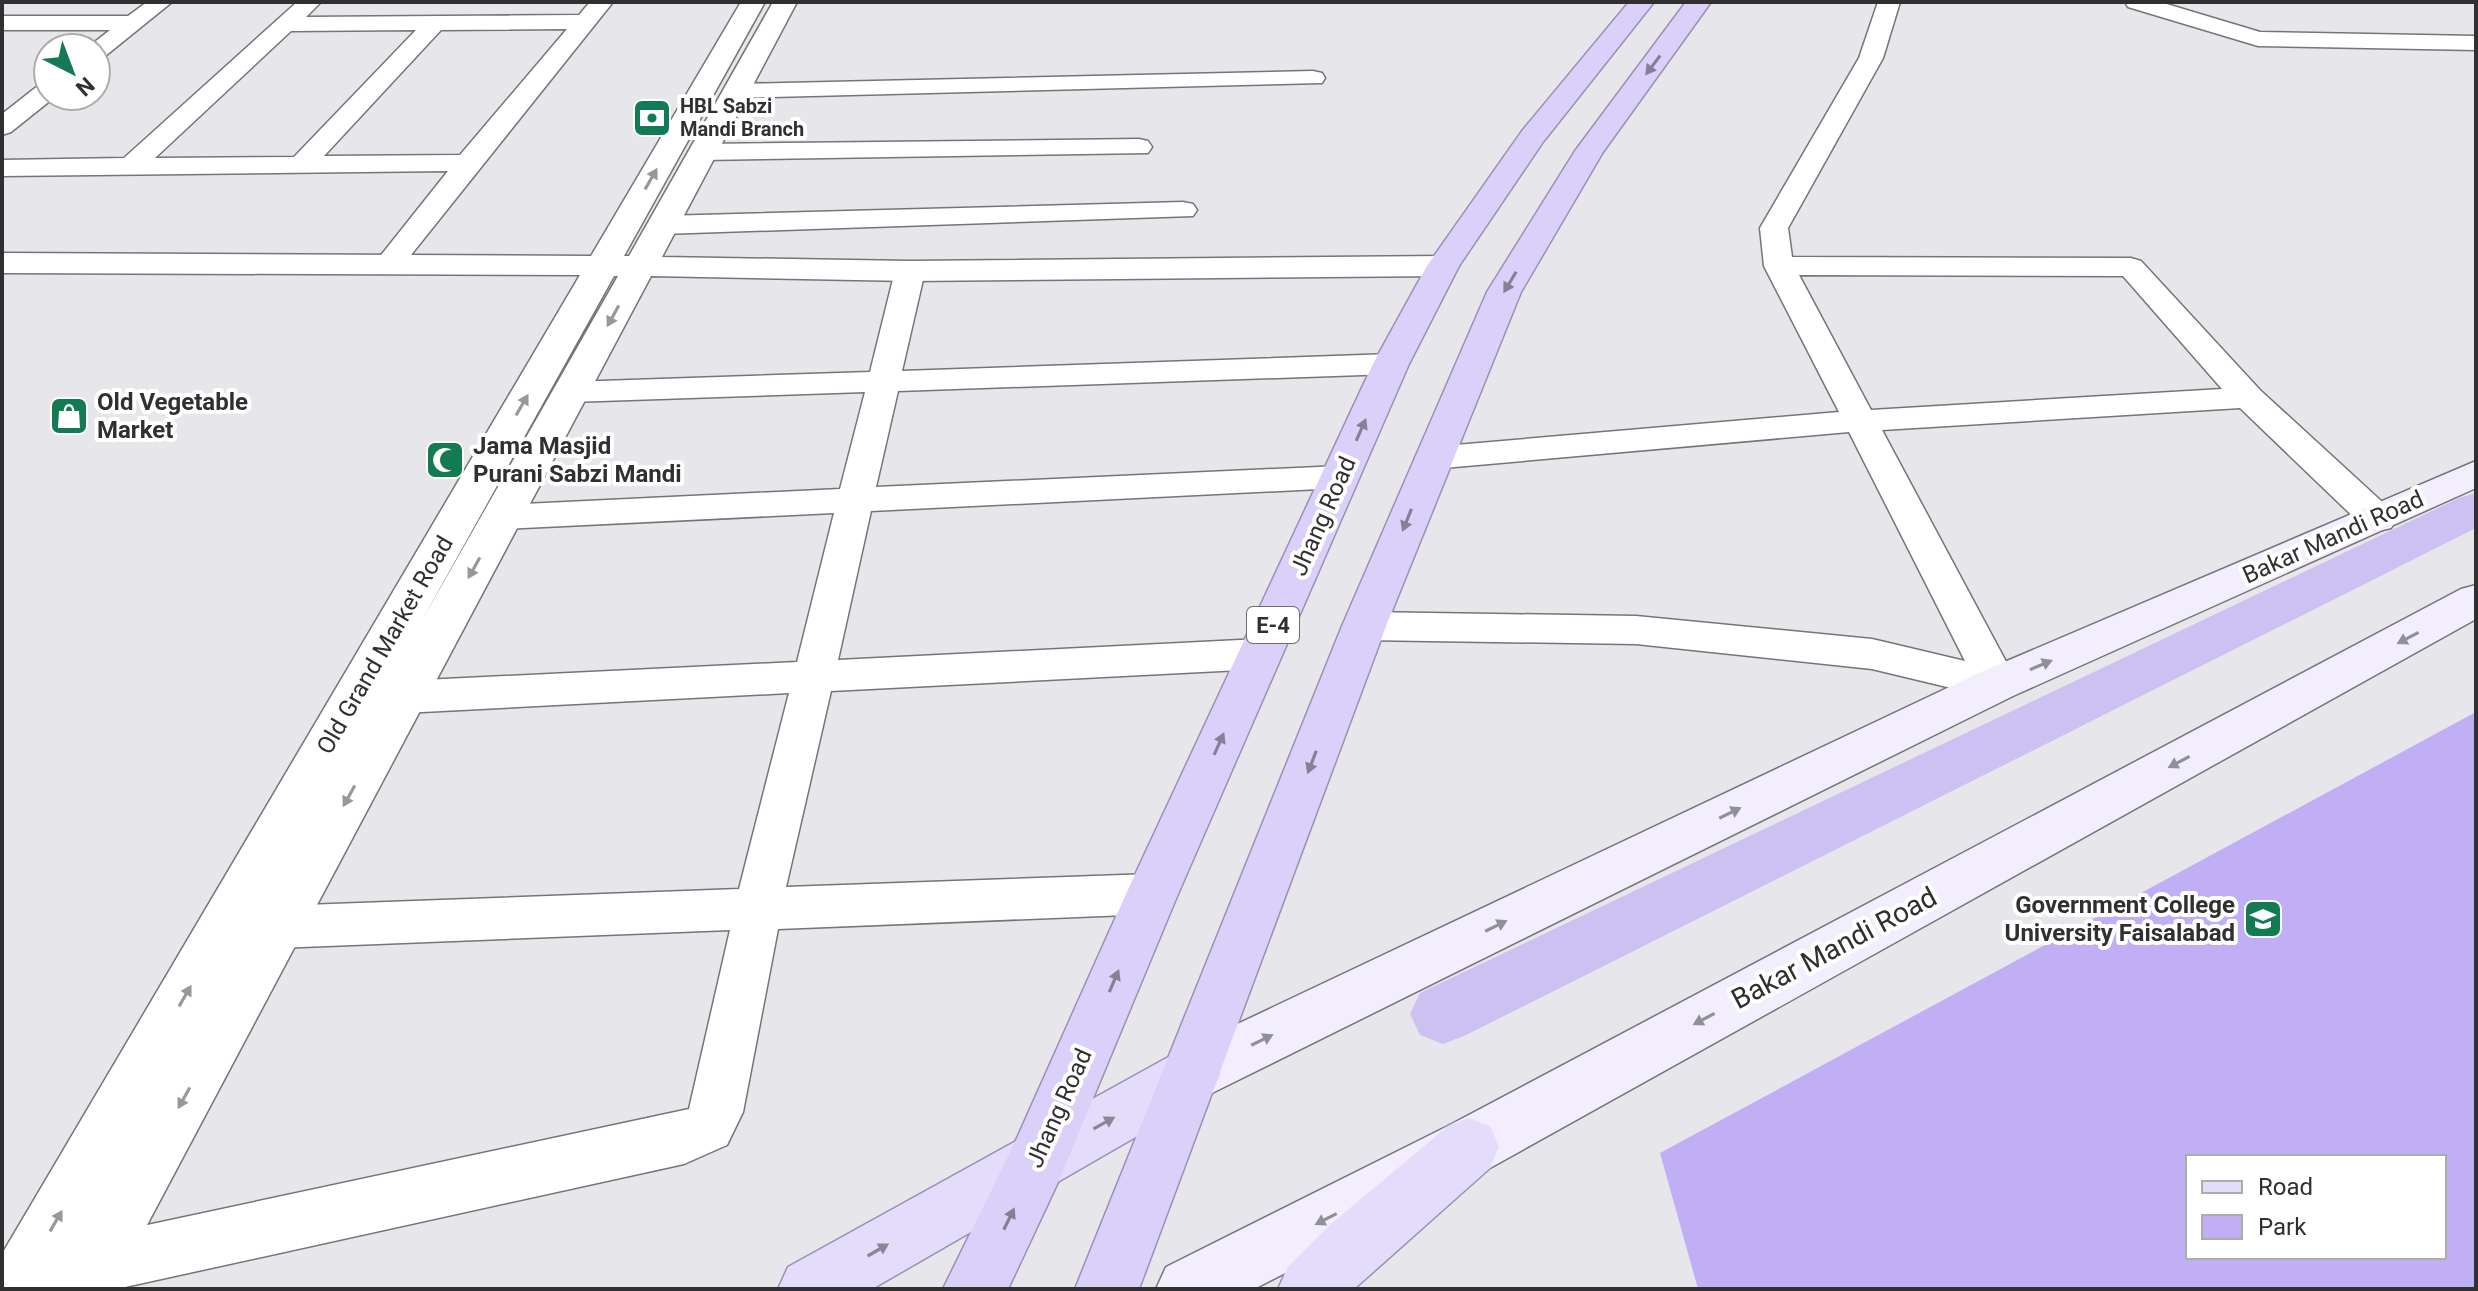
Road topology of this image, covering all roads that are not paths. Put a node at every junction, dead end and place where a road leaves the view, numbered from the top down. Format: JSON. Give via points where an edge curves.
{"nodes":[{"id":1,"x":161,"y":2,"type":"edge"},
{"id":2,"x":310,"y":2,"type":"edge"},
{"id":3,"x":753,"y":2,"type":"edge"},
{"id":4,"x":785,"y":2,"type":"edge"},
{"id":5,"x":1642,"y":2,"type":"edge"},
{"id":6,"x":1699,"y":2,"type":"edge"},
{"id":7,"x":1889,"y":2,"type":"edge"},
{"id":8,"x":2136,"y":2,"type":"edge"},
{"id":9,"x":595,"y":12,"type":"edge"},
{"id":10,"x":2,"y":23,"type":"edge"},
{"id":11,"x":133,"y":23,"type":"junction"},
{"id":12,"x":435,"y":23,"type":"junction"},
{"id":13,"x":285,"y":24,"type":"junction"},
{"id":14,"x":112,"y":39,"type":"edge"},
{"id":15,"x":2476,"y":43,"type":"edge"},
{"id":16,"x":1313,"y":78,"type":"dead end"},
{"id":17,"x":736,"y":91,"type":"junction"},
{"id":18,"x":32,"y":103,"type":"edge"},
{"id":19,"x":2,"y":127,"type":"edge"},
{"id":20,"x":703,"y":152,"type":"junction"},
{"id":21,"x":468,"y":163,"type":"junction"},
{"id":22,"x":301,"y":165,"type":"junction"},
{"id":23,"x":131,"y":166,"type":"junction"},
{"id":24,"x":2,"y":168,"type":"edge"},
{"id":25,"x":1119,"y":173,"type":"junction"},
{"id":26,"x":1183,"y":210,"type":"dead end"},
{"id":27,"x":663,"y":225,"type":"junction"},
{"id":28,"x":2,"y":263,"type":"edge"},
{"id":29,"x":389,"y":264,"type":"junction"},
{"id":30,"x":1443,"y":266,"type":"junction"},
{"id":31,"x":1779,"y":266,"type":"junction"},
{"id":32,"x":620,"y":267,"type":"junction"},
{"id":33,"x":910,"y":271,"type":"junction"},
{"id":34,"x":1391,"y":364,"type":"junction"},
{"id":35,"x":884,"y":381,"type":"junction"},
{"id":36,"x":571,"y":392,"type":"junction"},
{"id":37,"x":2248,"y":397,"type":"junction"},
{"id":38,"x":1860,"y":421,"type":"junction"},
{"id":39,"x":1432,"y":458,"type":"junction"},
{"id":40,"x":2476,"y":473,"type":"edge"},
{"id":41,"x":1340,"y":477,"type":"junction"},
{"id":42,"x":855,"y":500,"type":"junction"},
{"id":43,"x":502,"y":517,"type":"junction"},
{"id":44,"x":2378,"y":519,"type":"junction"},
{"id":45,"x":2467,"y":608,"type":"edge"},
{"id":46,"x":1364,"y":626,"type":"junction"},
{"id":47,"x":1260,"y":654,"type":"junction"},
{"id":48,"x":813,"y":676,"type":"junction"},
{"id":49,"x":1997,"y":684,"type":"junction"},
{"id":50,"x":403,"y":697,"type":"junction"},
{"id":51,"x":1152,"y":894,"type":"junction"},
{"id":52,"x":758,"y":909,"type":"junction"},
{"id":53,"x":277,"y":927,"type":"junction"},
{"id":54,"x":1192,"y":1074,"type":"junction"},
{"id":55,"x":1469,"y":1147,"type":"junction"},
{"id":56,"x":1038,"y":1159,"type":"junction"},
{"id":57,"x":85,"y":1278,"type":"edge"},
{"id":58,"x":17,"y":1289,"type":"edge"},
{"id":59,"x":810,"y":1289,"type":"edge"},
{"id":60,"x":975,"y":1289,"type":"edge"},
{"id":61,"x":1107,"y":1289,"type":"edge"},
{"id":62,"x":1188,"y":1289,"type":"edge"},
{"id":63,"x":1310,"y":1289,"type":"edge"}],
"edges":[{"from":1,"to":11,"type":"street"},
{"from":2,"to":13,"type":"street"},
{"from":32,"to":3,"type":"street","name":"Old Grand Market Road","one_way":true},
{"from":4,"to":17,"type":"street","name":"Old Grand Market Road"},
{"from":5,"to":30,"type":"highway","name":"Jhang Road","number":"E-4","via":[[1532,137]]},
{"from":6,"to":39,"type":"highway","one_way":true,"via":[[1589,151],[1504,292]]},
{"from":7,"to":31,"type":"street","via":[[1871,58],[1774,228]]},
{"from":8,"to":15,"type":"street","via":[[2258,39]]},
{"from":9,"to":12,"type":"street"},
{"from":9,"to":21,"type":"street"},
{"from":10,"to":11,"type":"street"},
{"from":11,"to":14,"type":"street"},
{"from":12,"to":13,"type":"street"},
{"from":12,"to":22,"type":"street"},
{"from":13,"to":23,"type":"street"},
{"from":16,"to":17,"type":"street"},
{"from":17,"to":20,"type":"street","name":"Old Grand Market Road"},
{"from":18,"to":19,"type":"street"},
{"from":20,"to":25,"type":"street"},
{"from":20,"to":27,"type":"street","name":"Old Grand Market Road"},
{"from":21,"to":22,"type":"street"},
{"from":21,"to":29,"type":"street"},
{"from":22,"to":23,"type":"street"},
{"from":23,"to":24,"type":"street"},
{"from":25,"to":26,"type":"street"},
{"from":25,"to":27,"type":"street"},
{"from":27,"to":32,"type":"street","name":"Old Grand Market Road"},
{"from":28,"to":29,"type":"street"},
{"from":29,"to":32,"type":"street"},
{"from":30,"to":33,"type":"street"},
{"from":30,"to":34,"type":"highway","name":"Jhang Road","number":"E-4"},
{"from":31,"to":37,"type":"street","via":[[2131,267]]},
{"from":31,"to":38,"type":"street"},
{"from":32,"to":33,"type":"street"},
{"from":32,"to":36,"type":"street","name":"Old Grand Market Road","one_way":true},
{"from":58,"to":32,"type":"street","name":"Old Grand Market Road","one_way":true},
{"from":33,"to":35,"type":"street"},
{"from":34,"to":35,"type":"street"},
{"from":41,"to":34,"type":"highway","name":"Jhang Road","number":"E-4","one_way":true},
{"from":35,"to":36,"type":"street"},
{"from":35,"to":42,"type":"street"},
{"from":36,"to":43,"type":"street","name":"Old Grand Market Road"},
{"from":37,"to":38,"type":"street"},
{"from":37,"to":44,"type":"street"},
{"from":38,"to":39,"type":"street"},
{"from":38,"to":49,"type":"street"},
{"from":39,"to":46,"type":"highway","one_way":true},
{"from":40,"to":44,"type":"main road","name":"Bakar Mandi Road"},
{"from":41,"to":42,"type":"street"},
{"from":41,"to":47,"type":"highway","name":"Jhang Road","number":"E-4"},
{"from":42,"to":43,"type":"street"},
{"from":42,"to":48,"type":"street"},
{"from":43,"to":50,"type":"street","name":"Old Grand Market Road","one_way":true},
{"from":49,"to":44,"type":"main road","name":"Bakar Mandi Road","one_way":true},
{"from":45,"to":55,"type":"main road","name":"Bakar Mandi Road","one_way":true},
{"from":46,"to":49,"type":"street","via":[[1636,630],[1872,654]]},
{"from":46,"to":54,"type":"highway","one_way":true},
{"from":47,"to":48,"type":"street"},
{"from":51,"to":47,"type":"highway","name":"Jhang Road","number":"E-4","one_way":true},
{"from":48,"to":50,"type":"street"},
{"from":48,"to":52,"type":"street"},
{"from":54,"to":49,"type":"main road","name":"Bakar Mandi Road","one_way":true},
{"from":50,"to":53,"type":"street","name":"Old Grand Market Road","one_way":true},
{"from":51,"to":52,"type":"street"},
{"from":56,"to":51,"type":"highway","name":"Jhang Road","number":"E-4","one_way":true},
{"from":52,"to":53,"type":"street"},
{"from":52,"to":57,"type":"street","via":[[717,1112],[708,1127],[684,1138]]},
{"from":53,"to":57,"type":"street","name":"Old Grand Market Road","one_way":true},
{"from":56,"to":54,"type":"main road","one_way":true},
{"from":54,"to":61,"type":"highway"},
{"from":55,"to":62,"type":"main road","name":"Bakar Mandi Road","one_way":true},
{"from":55,"to":63,"type":"main road"},
{"from":59,"to":56,"type":"main road","one_way":true},
{"from":60,"to":56,"type":"highway","name":"Jhang Road","number":"E-4","one_way":true}]}
